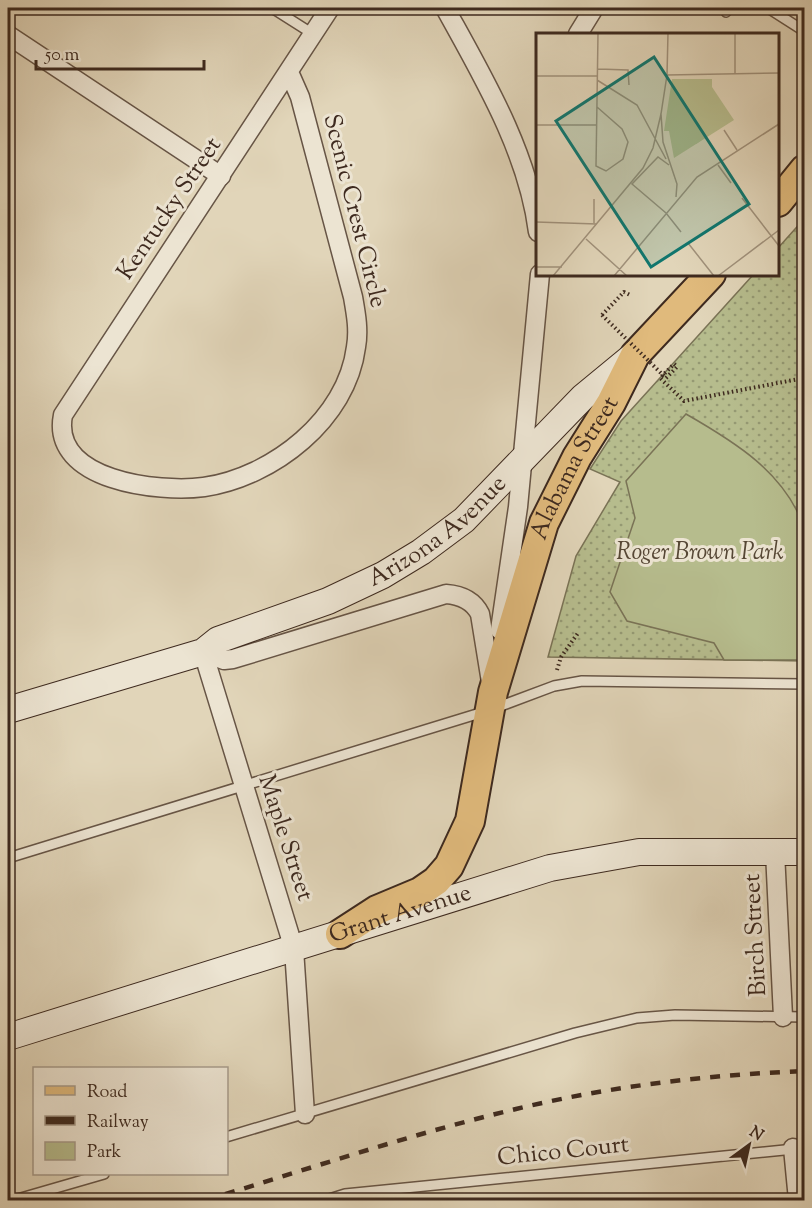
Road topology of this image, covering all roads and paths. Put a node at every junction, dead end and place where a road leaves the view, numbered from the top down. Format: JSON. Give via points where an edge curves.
{"nodes":[{"id":1,"x":272,"y":8,"type":"edge"},
{"id":2,"x":330,"y":8,"type":"edge"},
{"id":3,"x":445,"y":8,"type":"edge"},
{"id":4,"x":594,"y":8,"type":"edge"},
{"id":5,"x":768,"y":8,"type":"edge"},
{"id":6,"x":804,"y":31,"type":"edge"},
{"id":7,"x":579,"y":33,"type":"edge"},
{"id":8,"x":313,"y":34,"type":"junction"},
{"id":9,"x":8,"y":35,"type":"edge"},
{"id":10,"x":289,"y":72,"type":"junction"},
{"id":11,"x":804,"y":170,"type":"edge"},
{"id":12,"x":221,"y":176,"type":"junction"},
{"id":13,"x":779,"y":200,"type":"edge"},
{"id":14,"x":536,"y":221,"type":"edge"},
{"id":15,"x":540,"y":276,"type":"edge"},
{"id":16,"x":710,"y":276,"type":"edge"},
{"id":17,"x":630,"y":295,"type":"dead end"},
{"id":18,"x":645,"y":364,"type":"junction"},
{"id":19,"x":660,"y":378,"type":"junction"},
{"id":20,"x":804,"y":378,"type":"edge"},
{"id":21,"x":63,"y":440,"type":"joint"},
{"id":22,"x":524,"y":459,"type":"junction"},
{"id":23,"x":578,"y":633,"type":"dead end"},
{"id":24,"x":203,"y":652,"type":"junction"},
{"id":25,"x":804,"y":684,"type":"edge"},
{"id":26,"x":554,"y":686,"type":"junction"},
{"id":27,"x":491,"y":701,"type":"junction"},
{"id":28,"x":8,"y":710,"type":"edge"},
{"id":29,"x":243,"y":786,"type":"junction"},
{"id":30,"x":776,"y":852,"type":"junction"},
{"id":31,"x":804,"y":852,"type":"edge"},
{"id":32,"x":8,"y":858,"type":"edge"},
{"id":33,"x":340,"y":934,"type":"junction"},
{"id":34,"x":294,"y":948,"type":"junction"},
{"id":35,"x":783,"y":1017,"type":"junction"},
{"id":36,"x":804,"y":1017,"type":"edge"},
{"id":37,"x":8,"y":1037,"type":"edge"},
{"id":38,"x":305,"y":1114,"type":"junction"},
{"id":39,"x":228,"y":1136,"type":"edge"},
{"id":40,"x":799,"y":1148,"type":"edge"},
{"id":41,"x":97,"y":1175,"type":"edge"},
{"id":42,"x":14,"y":1200,"type":"edge"},
{"id":43,"x":326,"y":1200,"type":"edge"},
{"id":44,"x":798,"y":1200,"type":"edge"}],
"edges":[{"from":1,"to":8,"type":"lane"},
{"from":2,"to":8,"type":"street","name":"Kentucky Street"},
{"from":3,"to":14,"type":"street","via":[[517,150]]},
{"from":4,"to":7,"type":"street"},
{"from":5,"to":6,"type":"lane"},
{"from":8,"to":10,"type":"street","name":"Kentucky Street"},
{"from":9,"to":12,"type":"street"},
{"from":10,"to":12,"type":"street","name":"Kentucky Street"},
{"from":10,"to":21,"type":"street","name":"Scenic Crest Circle","via":[[300,97],[353,297],[356,348],[341,392],[306,437],[275,461],[246,475],[206,486],[142,486],[105,476],[79,460]]},
{"from":11,"to":13,"type":"main road"},
{"from":12,"to":21,"type":"street","name":"Kentucky Street","via":[[63,415]]},
{"from":15,"to":22,"type":"street","name":"Alabama Street"},
{"from":16,"to":18,"type":"main road","name":"Alabama Street"},
{"from":17,"to":19,"type":"path","bridge":true,"via":[[624,292],[602,315],[666,378],[677,367],[674,364]]},
{"from":18,"to":19,"type":"path"},
{"from":18,"to":22,"type":"main road","name":"Arizona Avenue","via":[[583,398]]},
{"from":18,"to":27,"type":"main road","name":"Alabama Street","via":[[611,403],[577,457],[544,524]]},
{"from":19,"to":20,"type":"path","via":[[684,401]]},
{"from":22,"to":24,"type":"main road","name":"Arizona Avenue","via":[[464,520],[383,575],[328,601],[218,640]]},
{"from":22,"to":27,"type":"street","name":"Alabama Street"},
{"from":23,"to":26,"type":"path","via":[[561,657]]},
{"from":24,"to":27,"type":"street","name":"Arizona Avenue","via":[[224,660],[233,659],[446,594],[457,595],[477,607],[480,614]]},
{"from":24,"to":28,"type":"main road","name":"Arizona Avenue"},
{"from":24,"to":29,"type":"street","name":"Maple Street"},
{"from":25,"to":26,"type":"lane","via":[[582,681]]},
{"from":26,"to":27,"type":"lane"},
{"from":27,"to":29,"type":"lane"},
{"from":27,"to":33,"type":"main road","name":"Alabama Street","via":[[470,821],[449,866],[420,892],[378,910]]},
{"from":29,"to":32,"type":"lane"},
{"from":29,"to":34,"type":"street","name":"Maple Street"},
{"from":30,"to":31,"type":"main road","name":"Grant Avenue"},
{"from":30,"to":33,"type":"main road","name":"Grant Avenue","via":[[639,852],[609,856],[550,868]]},
{"from":30,"to":35,"type":"street","name":"Birch Street"},
{"from":33,"to":34,"type":"main road","name":"Grant Avenue"},
{"from":34,"to":37,"type":"main road","name":"Grant Avenue"},
{"from":34,"to":38,"type":"street","name":"Maple Street"},
{"from":35,"to":36,"type":"lane"},
{"from":35,"to":38,"type":"lane","via":[[637,1018]]},
{"from":38,"to":39,"type":"lane"},
{"from":40,"to":43,"type":"lane","name":"Chico Court","via":[[345,1194]]},
{"from":40,"to":44,"type":"street"},
{"from":41,"to":42,"type":"lane"}]}
